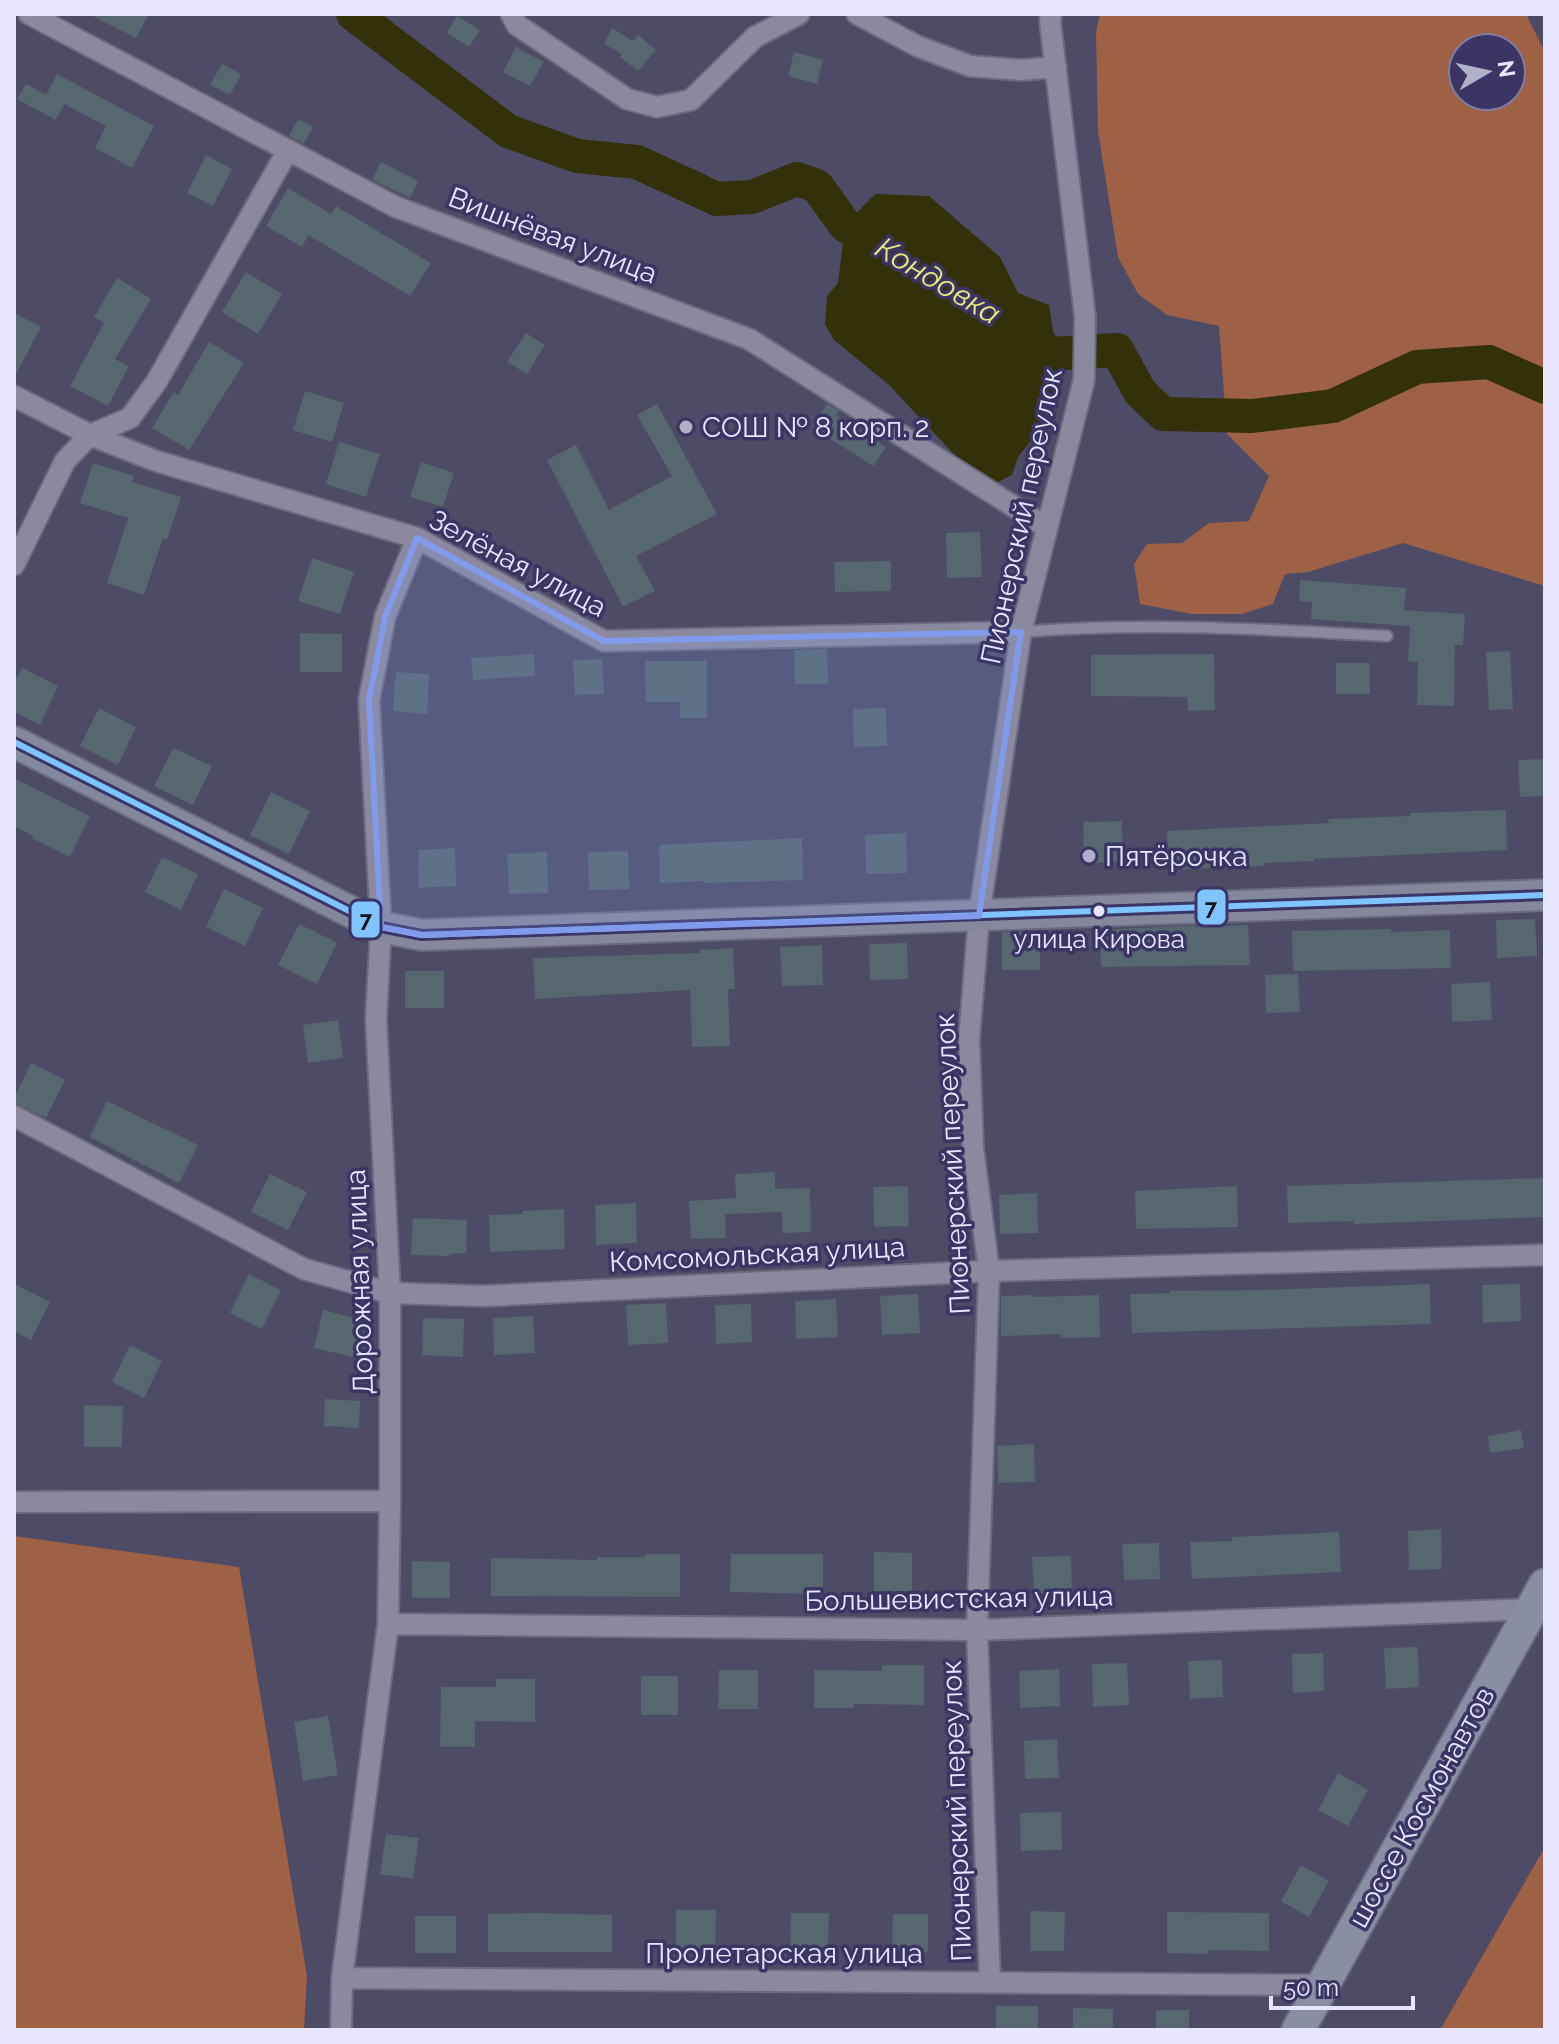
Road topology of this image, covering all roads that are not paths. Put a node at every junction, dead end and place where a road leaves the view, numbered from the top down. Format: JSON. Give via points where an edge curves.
{"nodes":[{"id":1,"x":29,"y":14,"type":"edge"},
{"id":2,"x":511,"y":14,"type":"edge"},
{"id":3,"x":799,"y":14,"type":"edge"},
{"id":4,"x":857,"y":14,"type":"edge"},
{"id":5,"x":1051,"y":17,"type":"edge"},
{"id":6,"x":1056,"y":67,"type":"junction"},
{"id":7,"x":288,"y":150,"type":"junction"},
{"id":8,"x":14,"y":396,"type":"edge"},
{"id":9,"x":90,"y":435,"type":"junction"},
{"id":10,"x":1046,"y":527,"type":"junction"},
{"id":11,"x":417,"y":538,"type":"junction"},
{"id":12,"x":14,"y":565,"type":"edge"},
{"id":13,"x":1021,"y":632,"type":"junction"},
{"id":14,"x":1387,"y":636,"type":"dead end"},
{"id":15,"x":14,"y":742,"type":"edge"},
{"id":16,"x":1545,"y":895,"type":"edge"},
{"id":17,"x":979,"y":916,"type":"junction"},
{"id":18,"x":381,"y":927,"type":"junction"},
{"id":19,"x":14,"y":1116,"type":"edge"},
{"id":20,"x":1545,"y":1255,"type":"edge"},
{"id":21,"x":989,"y":1271,"type":"junction"},
{"id":22,"x":390,"y":1293,"type":"junction"},
{"id":23,"x":390,"y":1501,"type":"junction"},
{"id":24,"x":14,"y":1502,"type":"edge"},
{"id":25,"x":1538,"y":1597,"type":"edge"},
{"id":26,"x":388,"y":1624,"type":"junction"},
{"id":27,"x":977,"y":1630,"type":"junction"},
{"id":28,"x":342,"y":1978,"type":"junction"},
{"id":29,"x":990,"y":1982,"type":"junction"},
{"id":30,"x":1322,"y":1985,"type":"junction"},
{"id":31,"x":341,"y":2030,"type":"edge"},
{"id":32,"x":1298,"y":2030,"type":"edge"}],
"edges":[{"from":1,"to":7,"type":"street","name":"Вишнёвая улица"},
{"from":2,"to":3,"type":"street","via":[[517,25],[627,99],[657,107],[691,100],[755,37]]},
{"from":4,"to":6,"type":"street","via":[[970,66]]},
{"from":5,"to":6,"type":"street","name":"Пионерский переулок"},
{"from":6,"to":10,"type":"street","name":"Пионерский переулок","via":[[1085,317],[1084,380]]},
{"from":7,"to":9,"type":"street","via":[[157,381],[130,418]]},
{"from":7,"to":10,"type":"street","name":"Вишнёвая улица","via":[[396,207],[749,339]]},
{"from":8,"to":9,"type":"street","name":"Зелёная улица"},
{"from":9,"to":11,"type":"street","name":"Зелёная улица","via":[[156,461]]},
{"from":9,"to":12,"type":"street","via":[[65,461]]},
{"from":10,"to":13,"type":"street","name":"Пионерский переулок"},
{"from":11,"to":13,"type":"street","name":"Зелёная улица","via":[[604,641]]},
{"from":11,"to":18,"type":"street","name":"Дорожная улица","via":[[385,617],[369,700]]},
{"from":13,"to":14,"type":"lane","via":[[1261,628]]},
{"from":13,"to":17,"type":"street","name":"Пионерский переулок"},
{"from":15,"to":18,"type":"street"},
{"from":16,"to":17,"type":"street"},
{"from":17,"to":18,"type":"street","via":[[422,935]]},
{"from":17,"to":21,"type":"street","name":"Пионерский переулок","via":[[969,1040],[973,1148]]},
{"from":18,"to":22,"type":"street","name":"Дорожная улица","via":[[376,1019]]},
{"from":19,"to":22,"type":"street","name":"Комсомольская улица","via":[[304,1269]]},
{"from":20,"to":21,"type":"street","name":"Комсомольская улица"},
{"from":21,"to":22,"type":"street","name":"Комсомольская улица","via":[[483,1296]]},
{"from":21,"to":27,"type":"street","name":"Пионерский переулок"},
{"from":22,"to":23,"type":"street","name":"Дорожная улица"},
{"from":23,"to":24,"type":"street"},
{"from":23,"to":26,"type":"street","name":"Дорожная улица"},
{"from":25,"to":27,"type":"street","name":"Большевистская улица"},
{"from":25,"to":30,"type":"main road","name":"шоссе Космонавтов"},
{"from":26,"to":27,"type":"street","name":"Большевистская улица"},
{"from":26,"to":28,"type":"street","name":"Дорожная улица"},
{"from":27,"to":29,"type":"street","name":"Пионерский переулок"},
{"from":28,"to":29,"type":"street","name":"Пролетарская улица"},
{"from":28,"to":31,"type":"street","name":"Дорожная улица"},
{"from":29,"to":30,"type":"street","name":"Пролетарская улица"},
{"from":30,"to":32,"type":"main road","name":"шоссе Космонавтов"}]}
